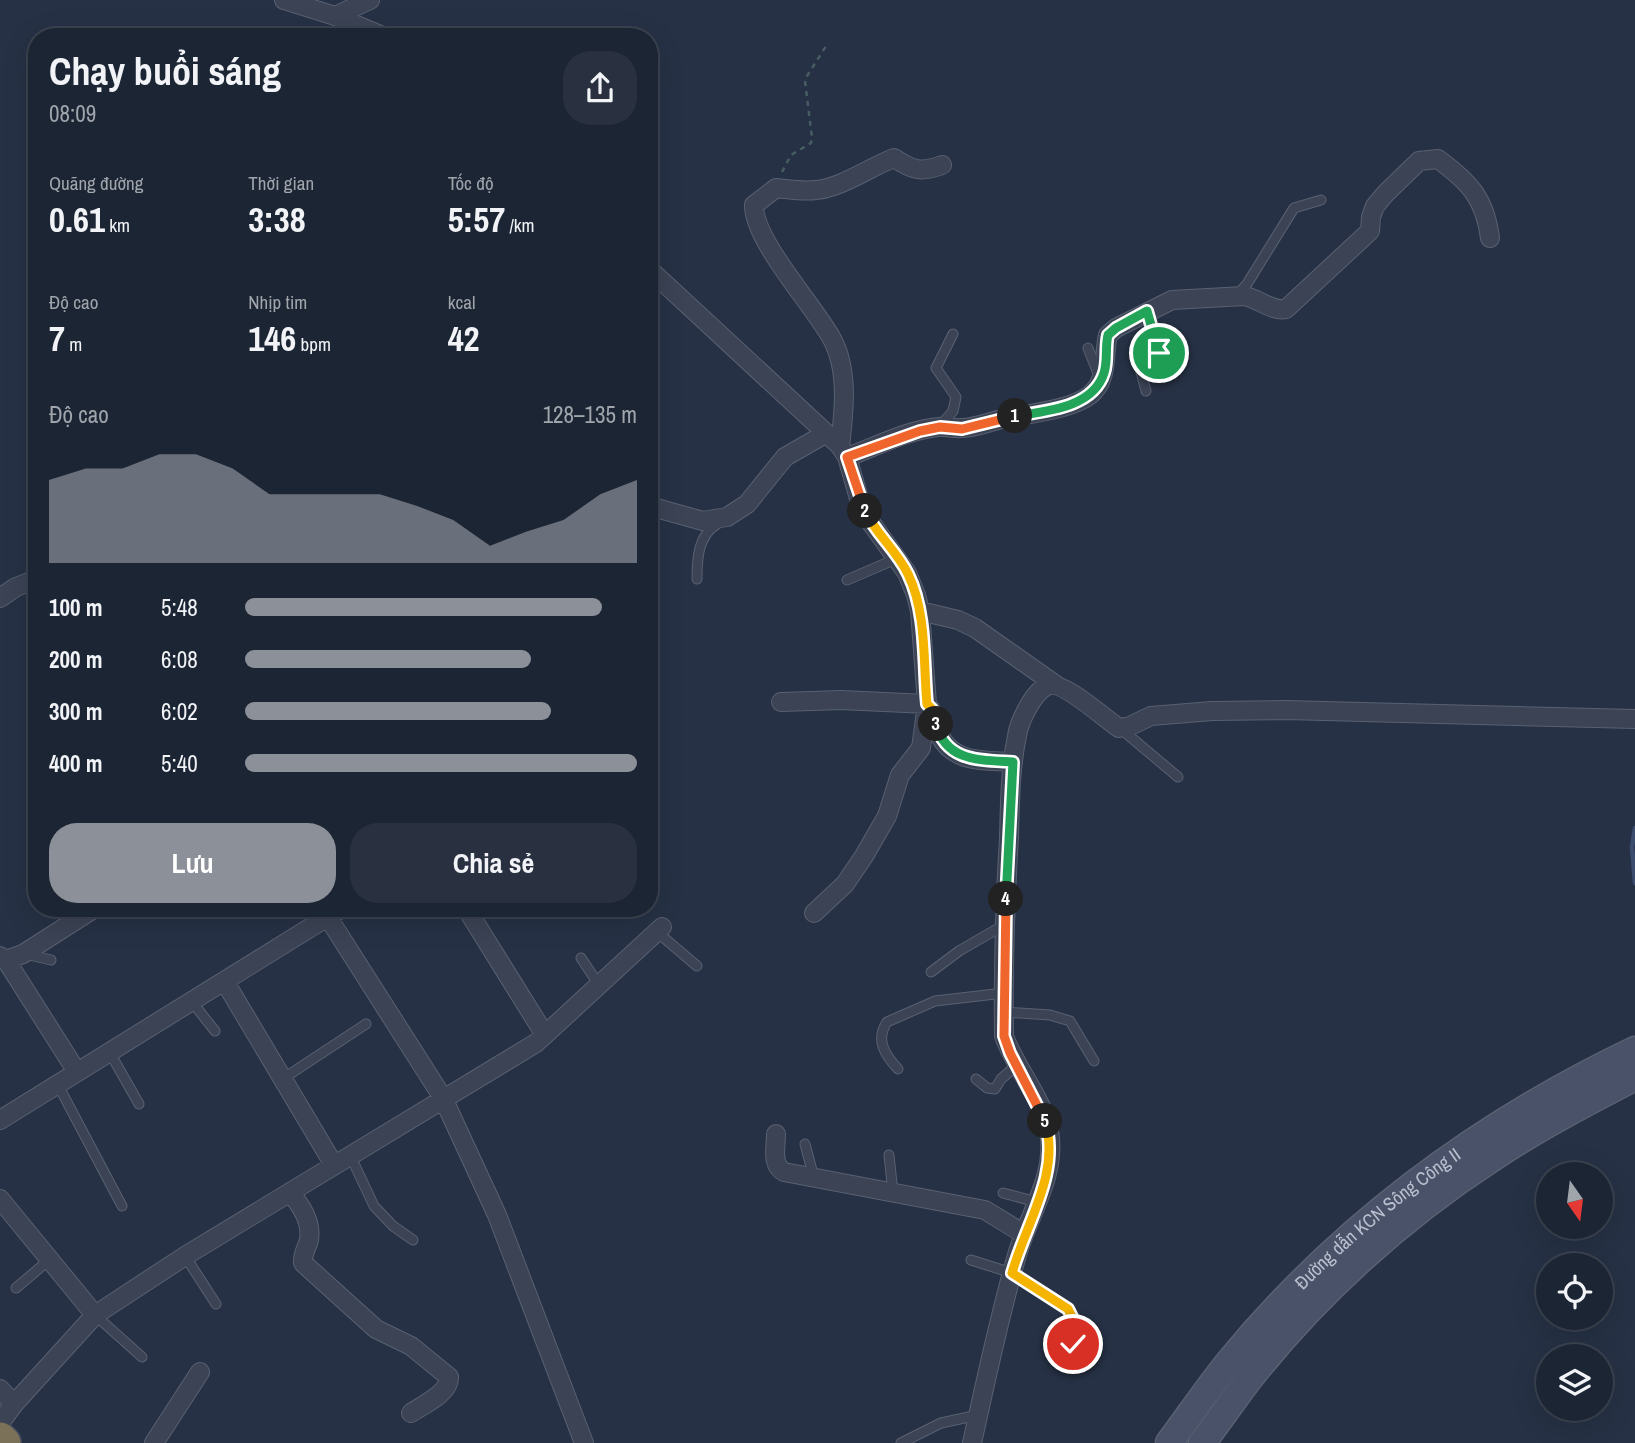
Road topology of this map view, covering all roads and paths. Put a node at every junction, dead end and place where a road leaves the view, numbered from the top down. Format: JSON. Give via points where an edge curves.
{"nodes":[{"id":1,"x":284,"y":0,"type":"edge"},
{"id":2,"x":370,"y":0,"type":"edge"},
{"id":3,"x":335,"y":16,"type":"junction"},
{"id":4,"x":364,"y":28,"type":"edge"},
{"id":5,"x":828,"y":43,"type":"dead end"},
{"id":6,"x":942,"y":165,"type":"dead end"},
{"id":7,"x":776,"y":188,"type":"junction"},
{"id":8,"x":1321,"y":200,"type":"dead end"},
{"id":9,"x":1490,"y":238,"type":"dead end"},
{"id":10,"x":658,"y":277,"type":"edge"},
{"id":11,"x":1231,"y":298,"type":"junction"},
{"id":12,"x":1147,"y":311,"type":"junction"},
{"id":13,"x":953,"y":334,"type":"dead end"},
{"id":14,"x":1088,"y":348,"type":"dead end"},
{"id":15,"x":1101,"y":381,"type":"junction"},
{"id":16,"x":1146,"y":391,"type":"dead end"},
{"id":17,"x":940,"y":427,"type":"junction"},
{"id":18,"x":825,"y":434,"type":"junction"},
{"id":19,"x":844,"y":452,"type":"junction"},
{"id":20,"x":658,"y":508,"type":"edge"},
{"id":21,"x":727,"y":517,"type":"junction"},
{"id":22,"x":898,"y":558,"type":"junction"},
{"id":23,"x":697,"y":579,"type":"dead end"},
{"id":24,"x":847,"y":580,"type":"dead end"},
{"id":25,"x":28,"y":582,"type":"edge"},
{"id":26,"x":0,"y":597,"type":"edge"},
{"id":27,"x":920,"y":611,"type":"junction"},
{"id":28,"x":1056,"y":685,"type":"junction"},
{"id":29,"x":781,"y":702,"type":"dead end"},
{"id":30,"x":927,"y":704,"type":"junction"},
{"id":31,"x":1633,"y":718,"type":"edge"},
{"id":32,"x":1119,"y":728,"type":"junction"},
{"id":33,"x":1013,"y":762,"type":"junction"},
{"id":34,"x":1178,"y":776,"type":"dead end"},
{"id":35,"x":814,"y":913,"type":"dead end"},
{"id":36,"x":79,"y":917,"type":"edge"},
{"id":37,"x":322,"y":917,"type":"edge"},
{"id":38,"x":335,"y":917,"type":"edge"},
{"id":39,"x":472,"y":917,"type":"edge"},
{"id":40,"x":1004,"y":925,"type":"junction"},
{"id":41,"x":659,"y":929,"type":"joint"},
{"id":42,"x":9,"y":956,"type":"edge"},
{"id":43,"x":581,"y":958,"type":"dead end"},
{"id":44,"x":51,"y":960,"type":"dead end"},
{"id":45,"x":697,"y":966,"type":"dead end"},
{"id":46,"x":931,"y":972,"type":"dead end"},
{"id":47,"x":225,"y":982,"type":"junction"},
{"id":48,"x":600,"y":986,"type":"junction"},
{"id":49,"x":1004,"y":993,"type":"junction"},
{"id":50,"x":192,"y":1002,"type":"junction"},
{"id":51,"x":1003,"y":1012,"type":"junction"},
{"id":52,"x":366,"y":1024,"type":"dead end"},
{"id":53,"x":215,"y":1031,"type":"dead end"},
{"id":54,"x":545,"y":1035,"type":"junction"},
{"id":55,"x":1635,"y":1050,"type":"edge"},
{"id":56,"x":110,"y":1053,"type":"junction"},
{"id":57,"x":1094,"y":1061,"type":"dead end"},
{"id":58,"x":1017,"y":1065,"type":"junction"},
{"id":59,"x":898,"y":1069,"type":"dead end"},
{"id":60,"x":77,"y":1072,"type":"junction"},
{"id":61,"x":1635,"y":1077,"type":"edge"},
{"id":62,"x":284,"y":1078,"type":"junction"},
{"id":63,"x":976,"y":1079,"type":"dead end"},
{"id":64,"x":58,"y":1085,"type":"junction"},
{"id":65,"x":443,"y":1098,"type":"junction"},
{"id":66,"x":139,"y":1104,"type":"dead end"},
{"id":67,"x":0,"y":1120,"type":"edge"},
{"id":68,"x":776,"y":1134,"type":"dead end"},
{"id":69,"x":805,"y":1144,"type":"dead end"},
{"id":70,"x":889,"y":1155,"type":"dead end"},
{"id":71,"x":342,"y":1160,"type":"junction"},
{"id":72,"x":814,"y":1178,"type":"junction"},
{"id":73,"x":290,"y":1192,"type":"junction"},
{"id":74,"x":894,"y":1193,"type":"junction"},
{"id":75,"x":1003,"y":1193,"type":"dead end"},
{"id":76,"x":0,"y":1199,"type":"edge"},
{"id":77,"x":1037,"y":1202,"type":"junction"},
{"id":78,"x":122,"y":1206,"type":"dead end"},
{"id":79,"x":1024,"y":1234,"type":"junction"},
{"id":80,"x":413,"y":1240,"type":"dead end"},
{"id":81,"x":1354,"y":1250,"type":"junction"},
{"id":82,"x":185,"y":1256,"type":"junction"},
{"id":83,"x":49,"y":1260,"type":"junction"},
{"id":84,"x":971,"y":1260,"type":"dead end"},
{"id":85,"x":1012,"y":1273,"type":"junction"},
{"id":86,"x":16,"y":1288,"type":"dead end"},
{"id":87,"x":216,"y":1304,"type":"dead end"},
{"id":88,"x":95,"y":1315,"type":"junction"},
{"id":89,"x":1073,"y":1344,"type":"dead end"},
{"id":90,"x":142,"y":1357,"type":"dead end"},
{"id":91,"x":200,"y":1372,"type":"dead end"},
{"id":92,"x":0,"y":1389,"type":"edge"},
{"id":93,"x":13,"y":1404,"type":"junction"},
{"id":94,"x":411,"y":1413,"type":"dead end"},
{"id":95,"x":978,"y":1415,"type":"junction"},
{"id":96,"x":0,"y":1423,"type":"edge"},
{"id":97,"x":0,"y":1439,"type":"edge"},
{"id":98,"x":4,"y":1443,"type":"edge"},
{"id":99,"x":154,"y":1443,"type":"edge"},
{"id":100,"x":584,"y":1443,"type":"edge"},
{"id":101,"x":901,"y":1443,"type":"edge"},
{"id":102,"x":972,"y":1443,"type":"edge"},
{"id":103,"x":1169,"y":1443,"type":"edge"},
{"id":104,"x":1202,"y":1443,"type":"edge"}],
"edges":[{"from":1,"to":3,"type":"street"},
{"from":2,"to":3,"type":"street"},
{"from":3,"to":4,"type":"street"},
{"from":5,"to":7,"type":"path","via":[[805,81],[813,138],[791,155]]},
{"from":6,"to":7,"type":"street","via":[[913,170],[894,158],[816,190]]},
{"from":7,"to":19,"type":"street","via":[[754,205],[754,213],[768,244],[833,340],[844,396]]},
{"from":8,"to":11,"type":"lane","via":[[1294,208],[1242,292]]},
{"from":9,"to":11,"type":"street","via":[[1488,216],[1478,197],[1438,159],[1428,158],[1386,193],[1375,206],[1370,231],[1292,305],[1279,310],[1253,298]]},
{"from":10,"to":18,"type":"street"},
{"from":11,"to":12,"type":"street","via":[[1172,300]]},
{"from":12,"to":15,"type":"street","via":[[1108,335]]},
{"from":12,"to":16,"type":"lane","via":[[1159,353],[1139,365]]},
{"from":13,"to":17,"type":"lane","via":[[936,368],[956,404]]},
{"from":14,"to":15,"type":"lane"},
{"from":15,"to":17,"type":"street","via":[[1089,396],[1056,409],[962,429]]},
{"from":17,"to":19,"type":"street"},
{"from":18,"to":19,"type":"street"},
{"from":18,"to":21,"type":"street","via":[[785,457],[747,503]]},
{"from":19,"to":22,"type":"street","via":[[869,520]]},
{"from":20,"to":21,"type":"street","via":[[703,521]]},
{"from":21,"to":23,"type":"lane","via":[[705,533]]},
{"from":22,"to":24,"type":"lane"},
{"from":22,"to":27,"type":"street"},
{"from":25,"to":26,"type":"street"},
{"from":27,"to":28,"type":"street","via":[[975,628]]},
{"from":27,"to":30,"type":"street"},
{"from":28,"to":32,"type":"street"},
{"from":28,"to":33,"type":"street","via":[[1038,693],[1022,717]]},
{"from":29,"to":30,"type":"street"},
{"from":30,"to":33,"type":"street","via":[[939,734],[954,753],[970,760]]},
{"from":30,"to":35,"type":"street","via":[[921,748],[900,775],[887,816],[845,884]]},
{"from":31,"to":32,"type":"street","via":[[1212,711],[1151,716]]},
{"from":32,"to":34,"type":"lane"},
{"from":33,"to":40,"type":"street"},
{"from":36,"to":42,"type":"street"},
{"from":37,"to":47,"type":"street"},
{"from":38,"to":65,"type":"street"},
{"from":39,"to":54,"type":"street"},
{"from":40,"to":46,"type":"lane"},
{"from":40,"to":49,"type":"street"},
{"from":41,"to":45,"type":"lane"},
{"from":41,"to":48,"type":"street"},
{"from":42,"to":44,"type":"lane"},
{"from":42,"to":60,"type":"street"},
{"from":43,"to":48,"type":"lane"},
{"from":47,"to":50,"type":"street"},
{"from":47,"to":62,"type":"street"},
{"from":48,"to":54,"type":"street"},
{"from":49,"to":51,"type":"street"},
{"from":49,"to":59,"type":"lane","via":[[935,1001],[887,1021],[882,1032],[884,1055]]},
{"from":50,"to":53,"type":"lane"},
{"from":50,"to":56,"type":"street"},
{"from":51,"to":57,"type":"lane","via":[[1070,1021]]},
{"from":51,"to":58,"type":"street","via":[[1004,1036]]},
{"from":52,"to":62,"type":"lane"},
{"from":54,"to":65,"type":"street"},
{"from":55,"to":81,"type":"street","name":"Đường dẫn KCN Sông Công II","via":[[1559,1087],[1474,1139],[1396,1198]]},
{"from":56,"to":60,"type":"street"},
{"from":56,"to":66,"type":"lane"},
{"from":58,"to":63,"type":"lane","via":[[995,1089]]},
{"from":58,"to":77,"type":"street","via":[[1049,1135],[1051,1156]]},
{"from":60,"to":64,"type":"street"},
{"from":61,"to":81,"type":"street","name":"Đường dẫn KCN Sông Công II","via":[[1492,1158],[1411,1217]]},
{"from":62,"to":71,"type":"street"},
{"from":64,"to":67,"type":"street"},
{"from":64,"to":78,"type":"lane"},
{"from":65,"to":71,"type":"street"},
{"from":65,"to":100,"type":"street","via":[[497,1216]]},
{"from":68,"to":72,"type":"street","via":[[778,1169]]},
{"from":69,"to":72,"type":"lane"},
{"from":70,"to":74,"type":"lane"},
{"from":71,"to":73,"type":"street"},
{"from":71,"to":80,"type":"lane","via":[[374,1206]]},
{"from":72,"to":74,"type":"street"},
{"from":73,"to":82,"type":"street"},
{"from":73,"to":94,"type":"street","via":[[308,1222],[303,1262],[376,1329],[411,1346],[449,1377],[444,1390]]},
{"from":74,"to":79,"type":"street","via":[[985,1210]]},
{"from":75,"to":77,"type":"lane"},
{"from":76,"to":83,"type":"street"},
{"from":77,"to":79,"type":"street"},
{"from":79,"to":85,"type":"street"},
{"from":81,"to":103,"type":"street","name":"Đường dẫn KCN Sông Công II","via":[[1286,1298],[1229,1362]]},
{"from":81,"to":104,"type":"street","name":"Đường dẫn KCN Sông Công II"},
{"from":82,"to":87,"type":"lane"},
{"from":82,"to":88,"type":"street"},
{"from":83,"to":86,"type":"lane"},
{"from":83,"to":88,"type":"street"},
{"from":84,"to":85,"type":"lane"},
{"from":85,"to":89,"type":"lane","via":[[1068,1309]]},
{"from":85,"to":95,"type":"street"},
{"from":88,"to":90,"type":"lane"},
{"from":88,"to":93,"type":"street"},
{"from":91,"to":99,"type":"street"},
{"from":92,"to":93,"type":"street"},
{"from":93,"to":96,"type":"street"},
{"from":95,"to":101,"type":"lane","via":[[941,1423]]},
{"from":95,"to":102,"type":"street"},
{"from":97,"to":98,"type":"highway"}]}
